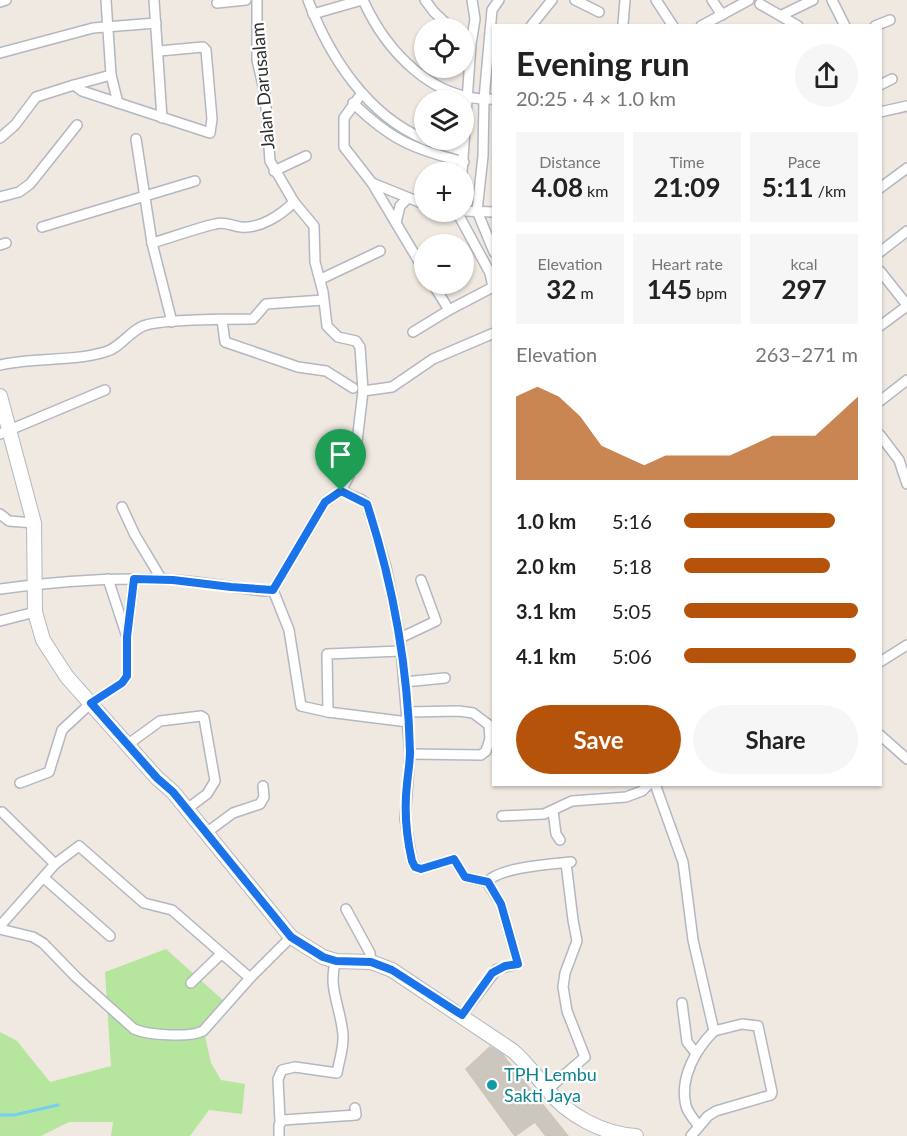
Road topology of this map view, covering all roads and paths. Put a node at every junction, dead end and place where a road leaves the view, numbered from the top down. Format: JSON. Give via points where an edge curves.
{"nodes":[{"id":1,"x":6,"y":0,"type":"edge"},
{"id":2,"x":106,"y":0,"type":"edge"},
{"id":3,"x":154,"y":0,"type":"edge"},
{"id":4,"x":246,"y":0,"type":"edge"},
{"id":5,"x":256,"y":0,"type":"edge"},
{"id":6,"x":308,"y":0,"type":"edge"},
{"id":7,"x":362,"y":0,"type":"edge"},
{"id":8,"x":425,"y":0,"type":"edge"},
{"id":9,"x":499,"y":0,"type":"edge"},
{"id":10,"x":552,"y":0,"type":"edge"},
{"id":11,"x":575,"y":0,"type":"edge"},
{"id":12,"x":625,"y":0,"type":"edge"},
{"id":13,"x":656,"y":0,"type":"edge"},
{"id":14,"x":712,"y":0,"type":"edge"},
{"id":15,"x":749,"y":0,"type":"edge"},
{"id":16,"x":813,"y":0,"type":"edge"},
{"id":17,"x":832,"y":0,"type":"edge"},
{"id":18,"x":0,"y":2,"type":"edge"},
{"id":19,"x":217,"y":3,"type":"dead end"},
{"id":20,"x":473,"y":3,"type":"edge"},
{"id":21,"x":760,"y":4,"type":"dead end"},
{"id":22,"x":492,"y":10,"type":"junction"},
{"id":23,"x":599,"y":12,"type":"dead end"},
{"id":24,"x":313,"y":14,"type":"junction"},
{"id":25,"x":722,"y":15,"type":"junction"},
{"id":26,"x":782,"y":15,"type":"junction"},
{"id":27,"x":440,"y":18,"type":"edge"},
{"id":28,"x":890,"y":20,"type":"dead end"},
{"id":29,"x":474,"y":22,"type":"edge"},
{"id":30,"x":156,"y":23,"type":"junction"},
{"id":31,"x":533,"y":24,"type":"edge"},
{"id":32,"x":623,"y":24,"type":"edge"},
{"id":33,"x":672,"y":24,"type":"edge"},
{"id":34,"x":705,"y":24,"type":"edge"},
{"id":35,"x":795,"y":24,"type":"edge"},
{"id":36,"x":844,"y":24,"type":"edge"},
{"id":37,"x":880,"y":24,"type":"edge"},
{"id":38,"x":107,"y":25,"type":"junction"},
{"id":39,"x":491,"y":50,"type":"edge"},
{"id":40,"x":159,"y":51,"type":"junction"},
{"id":41,"x":0,"y":53,"type":"edge"},
{"id":42,"x":111,"y":75,"type":"junction"},
{"id":43,"x":892,"y":79,"type":"dead end"},
{"id":44,"x":882,"y":84,"type":"edge"},
{"id":45,"x":74,"y":85,"type":"junction"},
{"id":46,"x":444,"y":90,"type":"edge"},
{"id":47,"x":362,"y":93,"type":"junction"},
{"id":48,"x":474,"y":97,"type":"edge"},
{"id":49,"x":489,"y":99,"type":"edge"},
{"id":50,"x":118,"y":103,"type":"junction"},
{"id":51,"x":353,"y":103,"type":"junction"},
{"id":52,"x":907,"y":106,"type":"edge"},
{"id":53,"x":882,"y":112,"type":"edge"},
{"id":54,"x":162,"y":118,"type":"junction"},
{"id":55,"x":77,"y":125,"type":"dead end"},
{"id":56,"x":414,"y":133,"type":"edge"},
{"id":57,"x":0,"y":138,"type":"edge"},
{"id":58,"x":136,"y":139,"type":"dead end"},
{"id":59,"x":460,"y":150,"type":"edge"},
{"id":60,"x":463,"y":151,"type":"joint"},
{"id":61,"x":306,"y":156,"type":"dead end"},
{"id":62,"x":488,"y":156,"type":"edge"},
{"id":63,"x":464,"y":162,"type":"joint"},
{"id":64,"x":907,"y":168,"type":"edge"},
{"id":65,"x":274,"y":171,"type":"junction"},
{"id":66,"x":195,"y":181,"type":"dead end"},
{"id":67,"x":372,"y":183,"type":"junction"},
{"id":68,"x":882,"y":187,"type":"edge"},
{"id":69,"x":143,"y":195,"type":"junction"},
{"id":70,"x":0,"y":197,"type":"edge"},
{"id":71,"x":408,"y":198,"type":"junction"},
{"id":72,"x":414,"y":200,"type":"edge"},
{"id":73,"x":294,"y":202,"type":"junction"},
{"id":74,"x":477,"y":211,"type":"junction"},
{"id":75,"x":492,"y":212,"type":"edge"},
{"id":76,"x":461,"y":222,"type":"edge"},
{"id":77,"x":396,"y":223,"type":"junction"},
{"id":78,"x":42,"y":227,"type":"dead end"},
{"id":79,"x":907,"y":231,"type":"edge"},
{"id":80,"x":152,"y":243,"type":"junction"},
{"id":81,"x":492,"y":247,"type":"edge"},
{"id":82,"x":381,"y":250,"type":"dead end"},
{"id":83,"x":882,"y":250,"type":"edge"},
{"id":84,"x":414,"y":253,"type":"edge"},
{"id":85,"x":882,"y":274,"type":"edge"},
{"id":86,"x":492,"y":278,"type":"edge"},
{"id":87,"x":321,"y":279,"type":"junction"},
{"id":88,"x":492,"y":282,"type":"edge"},
{"id":89,"x":439,"y":294,"type":"edge"},
{"id":90,"x":322,"y":300,"type":"junction"},
{"id":91,"x":907,"y":306,"type":"edge"},
{"id":92,"x":448,"y":310,"type":"junction"},
{"id":93,"x":222,"y":320,"type":"junction"},
{"id":94,"x":172,"y":322,"type":"junction"},
{"id":95,"x":882,"y":325,"type":"edge"},
{"id":96,"x":413,"y":332,"type":"dead end"},
{"id":97,"x":492,"y":334,"type":"edge"},
{"id":98,"x":0,"y":365,"type":"edge"},
{"id":99,"x":906,"y":382,"type":"edge"},
{"id":100,"x":353,"y":388,"type":"dead end"},
{"id":101,"x":105,"y":390,"type":"dead end"},
{"id":102,"x":363,"y":391,"type":"junction"},
{"id":103,"x":0,"y":396,"type":"edge"},
{"id":104,"x":882,"y":399,"type":"edge"},
{"id":105,"x":4,"y":428,"type":"edge"},
{"id":106,"x":882,"y":438,"type":"edge"},
{"id":107,"x":907,"y":484,"type":"edge"},
{"id":108,"x":341,"y":491,"type":"junction"},
{"id":109,"x":122,"y":507,"type":"dead end"},
{"id":110,"x":0,"y":514,"type":"edge"},
{"id":111,"x":34,"y":523,"type":"junction"},
{"id":112,"x":108,"y":579,"type":"junction"},
{"id":113,"x":134,"y":579,"type":"junction"},
{"id":114,"x":162,"y":580,"type":"junction"},
{"id":115,"x":421,"y":580,"type":"dead end"},
{"id":116,"x":34,"y":584,"type":"junction"},
{"id":117,"x":0,"y":589,"type":"edge"},
{"id":118,"x":273,"y":590,"type":"junction"},
{"id":119,"x":35,"y":612,"type":"junction"},
{"id":120,"x":0,"y":621,"type":"edge"},
{"id":121,"x":127,"y":637,"type":"junction"},
{"id":122,"x":400,"y":638,"type":"junction"},
{"id":123,"x":907,"y":645,"type":"edge"},
{"id":124,"x":401,"y":651,"type":"junction"},
{"id":125,"x":882,"y":661,"type":"edge"},
{"id":126,"x":445,"y":678,"type":"dead end"},
{"id":127,"x":404,"y":682,"type":"junction"},
{"id":128,"x":91,"y":703,"type":"junction"},
{"id":129,"x":328,"y":712,"type":"junction"},
{"id":130,"x":407,"y":717,"type":"junction"},
{"id":131,"x":882,"y":737,"type":"edge"},
{"id":132,"x":492,"y":739,"type":"edge"},
{"id":133,"x":127,"y":745,"type":"junction"},
{"id":134,"x":410,"y":754,"type":"junction"},
{"id":135,"x":907,"y":759,"type":"edge"},
{"id":136,"x":20,"y":783,"type":"dead end"},
{"id":137,"x":263,"y":786,"type":"dead end"},
{"id":138,"x":646,"y":786,"type":"edge"},
{"id":139,"x":656,"y":786,"type":"edge"},
{"id":140,"x":187,"y":809,"type":"junction"},
{"id":141,"x":553,"y":811,"type":"junction"},
{"id":142,"x":2,"y":812,"type":"dead end"},
{"id":143,"x":502,"y":816,"type":"dead end"},
{"id":144,"x":206,"y":833,"type":"junction"},
{"id":145,"x":560,"y":840,"type":"dead end"},
{"id":146,"x":56,"y":864,"type":"junction"},
{"id":147,"x":44,"y":878,"type":"junction"},
{"id":148,"x":488,"y":882,"type":"junction"},
{"id":149,"x":346,"y":909,"type":"dead end"},
{"id":150,"x":0,"y":927,"type":"edge"},
{"id":151,"x":110,"y":936,"type":"dead end"},
{"id":152,"x":291,"y":937,"type":"junction"},
{"id":153,"x":221,"y":954,"type":"junction"},
{"id":154,"x":336,"y":961,"type":"junction"},
{"id":155,"x":371,"y":962,"type":"junction"},
{"id":156,"x":250,"y":978,"type":"junction"},
{"id":157,"x":191,"y":983,"type":"dead end"},
{"id":158,"x":682,"y":1003,"type":"dead end"},
{"id":159,"x":462,"y":1015,"type":"junction"},
{"id":160,"x":714,"y":1031,"type":"junction"},
{"id":161,"x":695,"y":1052,"type":"junction"},
{"id":162,"x":547,"y":1090,"type":"junction"},
{"id":163,"x":355,"y":1108,"type":"dead end"},
{"id":164,"x":280,"y":1121,"type":"junction"},
{"id":165,"x":699,"y":1126,"type":"junction"},
{"id":166,"x":279,"y":1136,"type":"edge"},
{"id":167,"x":636,"y":1136,"type":"edge"},
{"id":168,"x":691,"y":1136,"type":"edge"}],
"edges":[{"from":1,"to":18,"type":"street"},
{"from":2,"to":38,"type":"street"},
{"from":3,"to":30,"type":"street"},
{"from":4,"to":19,"type":"street"},
{"from":5,"to":65,"type":"street","name":"Jalan Darusalam","via":[[257,60]]},
{"from":6,"to":24,"type":"street"},
{"from":7,"to":24,"type":"street"},
{"from":7,"to":46,"type":"street","via":[[382,33],[414,69]]},
{"from":8,"to":27,"type":"street"},
{"from":9,"to":22,"type":"street"},
{"from":10,"to":31,"type":"street"},
{"from":11,"to":23,"type":"street"},
{"from":12,"to":32,"type":"street"},
{"from":13,"to":33,"type":"street"},
{"from":14,"to":25,"type":"street"},
{"from":15,"to":25,"type":"street"},
{"from":16,"to":26,"type":"street"},
{"from":17,"to":36,"type":"street"},
{"from":20,"to":22,"type":"street"},
{"from":20,"to":29,"type":"street"},
{"from":21,"to":26,"type":"street"},
{"from":22,"to":39,"type":"street"},
{"from":24,"to":47,"type":"street","via":[[333,52]]},
{"from":25,"to":34,"type":"street"},
{"from":26,"to":35,"type":"street"},
{"from":28,"to":37,"type":"street"},
{"from":30,"to":38,"type":"street"},
{"from":30,"to":40,"type":"street"},
{"from":38,"to":41,"type":"street"},
{"from":38,"to":42,"type":"street"},
{"from":39,"to":49,"type":"street"},
{"from":40,"to":54,"type":"street"},
{"from":40,"to":54,"type":"street","via":[[203,47],[206,51],[212,131],[206,133]]},
{"from":42,"to":45,"type":"street"},
{"from":42,"to":50,"type":"street"},
{"from":43,"to":44,"type":"street"},
{"from":45,"to":50,"type":"street"},
{"from":45,"to":57,"type":"street","via":[[36,97]]},
{"from":47,"to":51,"type":"street"},
{"from":47,"to":56,"type":"street","via":[[390,120]]},
{"from":48,"to":49,"type":"street"},
{"from":49,"to":62,"type":"street"},
{"from":50,"to":54,"type":"street"},
{"from":51,"to":63,"type":"street","via":[[390,136],[428,153]]},
{"from":51,"to":67,"type":"street","via":[[344,118],[344,147]]},
{"from":52,"to":53,"type":"street"},
{"from":55,"to":70,"type":"street","via":[[30,184]]},
{"from":58,"to":69,"type":"street"},
{"from":59,"to":60,"type":"street"},
{"from":60,"to":63,"type":"street"},
{"from":61,"to":65,"type":"street"},
{"from":62,"to":74,"type":"street"},
{"from":64,"to":68,"type":"street"},
{"from":65,"to":73,"type":"street","name":"Jalan Darusalam"},
{"from":66,"to":69,"type":"street"},
{"from":67,"to":71,"type":"street"},
{"from":67,"to":77,"type":"street"},
{"from":69,"to":78,"type":"street"},
{"from":69,"to":80,"type":"street"},
{"from":71,"to":72,"type":"street"},
{"from":71,"to":77,"type":"street","via":[[400,206]]},
{"from":73,"to":80,"type":"street","via":[[252,228],[226,222]]},
{"from":73,"to":87,"type":"street","name":"Jalan Darusalam","via":[[314,226],[315,262]]},
{"from":74,"to":75,"type":"street"},
{"from":74,"to":81,"type":"street"},
{"from":76,"to":86,"type":"street"},
{"from":77,"to":84,"type":"street"},
{"from":79,"to":83,"type":"street"},
{"from":80,"to":94,"type":"street"},
{"from":82,"to":87,"type":"street"},
{"from":85,"to":91,"type":"street"},
{"from":87,"to":90,"type":"street","name":"Jalan Darusalam"},
{"from":88,"to":92,"type":"street","via":[[489,290]]},
{"from":89,"to":92,"type":"street"},
{"from":90,"to":93,"type":"street","via":[[266,304],[256,318]]},
{"from":90,"to":102,"type":"street","name":"Jalan Darusalam","via":[[329,330],[338,337],[356,341],[360,347]]},
{"from":91,"to":95,"type":"street"},
{"from":92,"to":96,"type":"street"},
{"from":93,"to":94,"type":"street"},
{"from":93,"to":100,"type":"street","via":[[225,342],[298,367],[326,372]]},
{"from":94,"to":98,"type":"street","via":[[144,326],[107,352]]},
{"from":97,"to":102,"type":"street","via":[[433,359],[392,387]]},
{"from":99,"to":104,"type":"street"},
{"from":101,"to":105,"type":"street"},
{"from":102,"to":108,"type":"street","name":"Jalan Darusalam","via":[[353,464]]},
{"from":103,"to":105,"type":"main road"},
{"from":105,"to":111,"type":"main road"},
{"from":106,"to":107,"type":"street","via":[[899,460]]},
{"from":108,"to":118,"type":"street","name":"Jalan Darusalam","via":[[325,502]]},
{"from":108,"to":122,"type":"street","via":[[367,504],[386,567]]},
{"from":109,"to":114,"type":"street"},
{"from":110,"to":111,"type":"street","via":[[12,521]]},
{"from":111,"to":116,"type":"main road"},
{"from":112,"to":113,"type":"street"},
{"from":112,"to":116,"type":"street"},
{"from":112,"to":121,"type":"street"},
{"from":113,"to":114,"type":"street"},
{"from":113,"to":121,"type":"street"},
{"from":114,"to":118,"type":"street"},
{"from":115,"to":122,"type":"street","via":[[436,621]]},
{"from":116,"to":117,"type":"street"},
{"from":116,"to":119,"type":"main road"},
{"from":118,"to":129,"type":"street","via":[[289,630],[298,701],[304,707]]},
{"from":119,"to":120,"type":"street"},
{"from":119,"to":128,"type":"main road","via":[[42,640],[52,657]]},
{"from":121,"to":128,"type":"street","via":[[127,676]]},
{"from":122,"to":124,"type":"street"},
{"from":123,"to":125,"type":"street"},
{"from":124,"to":127,"type":"street"},
{"from":124,"to":129,"type":"street","via":[[327,654]]},
{"from":126,"to":127,"type":"street"},
{"from":127,"to":130,"type":"street"},
{"from":128,"to":133,"type":"main road"},
{"from":128,"to":136,"type":"street","via":[[62,730],[49,772]]},
{"from":129,"to":130,"type":"street"},
{"from":130,"to":132,"type":"street","via":[[473,713],[489,725]]},
{"from":130,"to":134,"type":"street"},
{"from":131,"to":135,"type":"street"},
{"from":132,"to":134,"type":"street","via":[[481,755]]},
{"from":133,"to":140,"type":"main road"},
{"from":133,"to":140,"type":"street","via":[[160,721],[204,718],[215,781],[207,794]]},
{"from":134,"to":148,"type":"street","via":[[405,819],[415,867],[421,869],[454,859],[465,877]]},
{"from":137,"to":144,"type":"street","via":[[260,804],[233,813]]},
{"from":138,"to":141,"type":"street","via":[[633,795],[572,801]]},
{"from":139,"to":160,"type":"street","via":[[683,862],[693,940]]},
{"from":140,"to":144,"type":"main road"},
{"from":141,"to":143,"type":"street"},
{"from":141,"to":145,"type":"street"},
{"from":142,"to":146,"type":"street"},
{"from":144,"to":152,"type":"main road"},
{"from":146,"to":147,"type":"street"},
{"from":146,"to":153,"type":"street","via":[[79,846],[144,903],[172,910]]},
{"from":147,"to":150,"type":"street"},
{"from":147,"to":151,"type":"street"},
{"from":148,"to":159,"type":"street","via":[[501,904],[518,964],[492,973]]},
{"from":148,"to":162,"type":"street","via":[[503,873],[568,862],[578,941],[563,987],[567,1011],[585,1058]]},
{"from":149,"to":155,"type":"street","via":[[370,952]]},
{"from":150,"to":156,"type":"street","via":[[43,943],[126,1024],[142,1032],[199,1033]]},
{"from":152,"to":154,"type":"main road"},
{"from":152,"to":156,"type":"street"},
{"from":153,"to":156,"type":"street"},
{"from":153,"to":157,"type":"street"},
{"from":154,"to":155,"type":"main road"},
{"from":154,"to":164,"type":"street","via":[[331,977],[343,1040],[337,1073],[295,1067],[282,1070],[278,1079]]},
{"from":155,"to":159,"type":"main road","via":[[392,970]]},
{"from":158,"to":161,"type":"street","via":[[687,1042]]},
{"from":159,"to":162,"type":"main road","via":[[521,1058]]},
{"from":160,"to":161,"type":"street"},
{"from":160,"to":165,"type":"street","via":[[742,1024],[758,1026],[772,1092],[716,1111]]},
{"from":161,"to":165,"type":"street","via":[[685,1099]]},
{"from":162,"to":167,"type":"main road","via":[[577,1115],[606,1131]]},
{"from":163,"to":164,"type":"street","via":[[356,1115]]},
{"from":164,"to":166,"type":"street"},
{"from":165,"to":168,"type":"street"}]}
